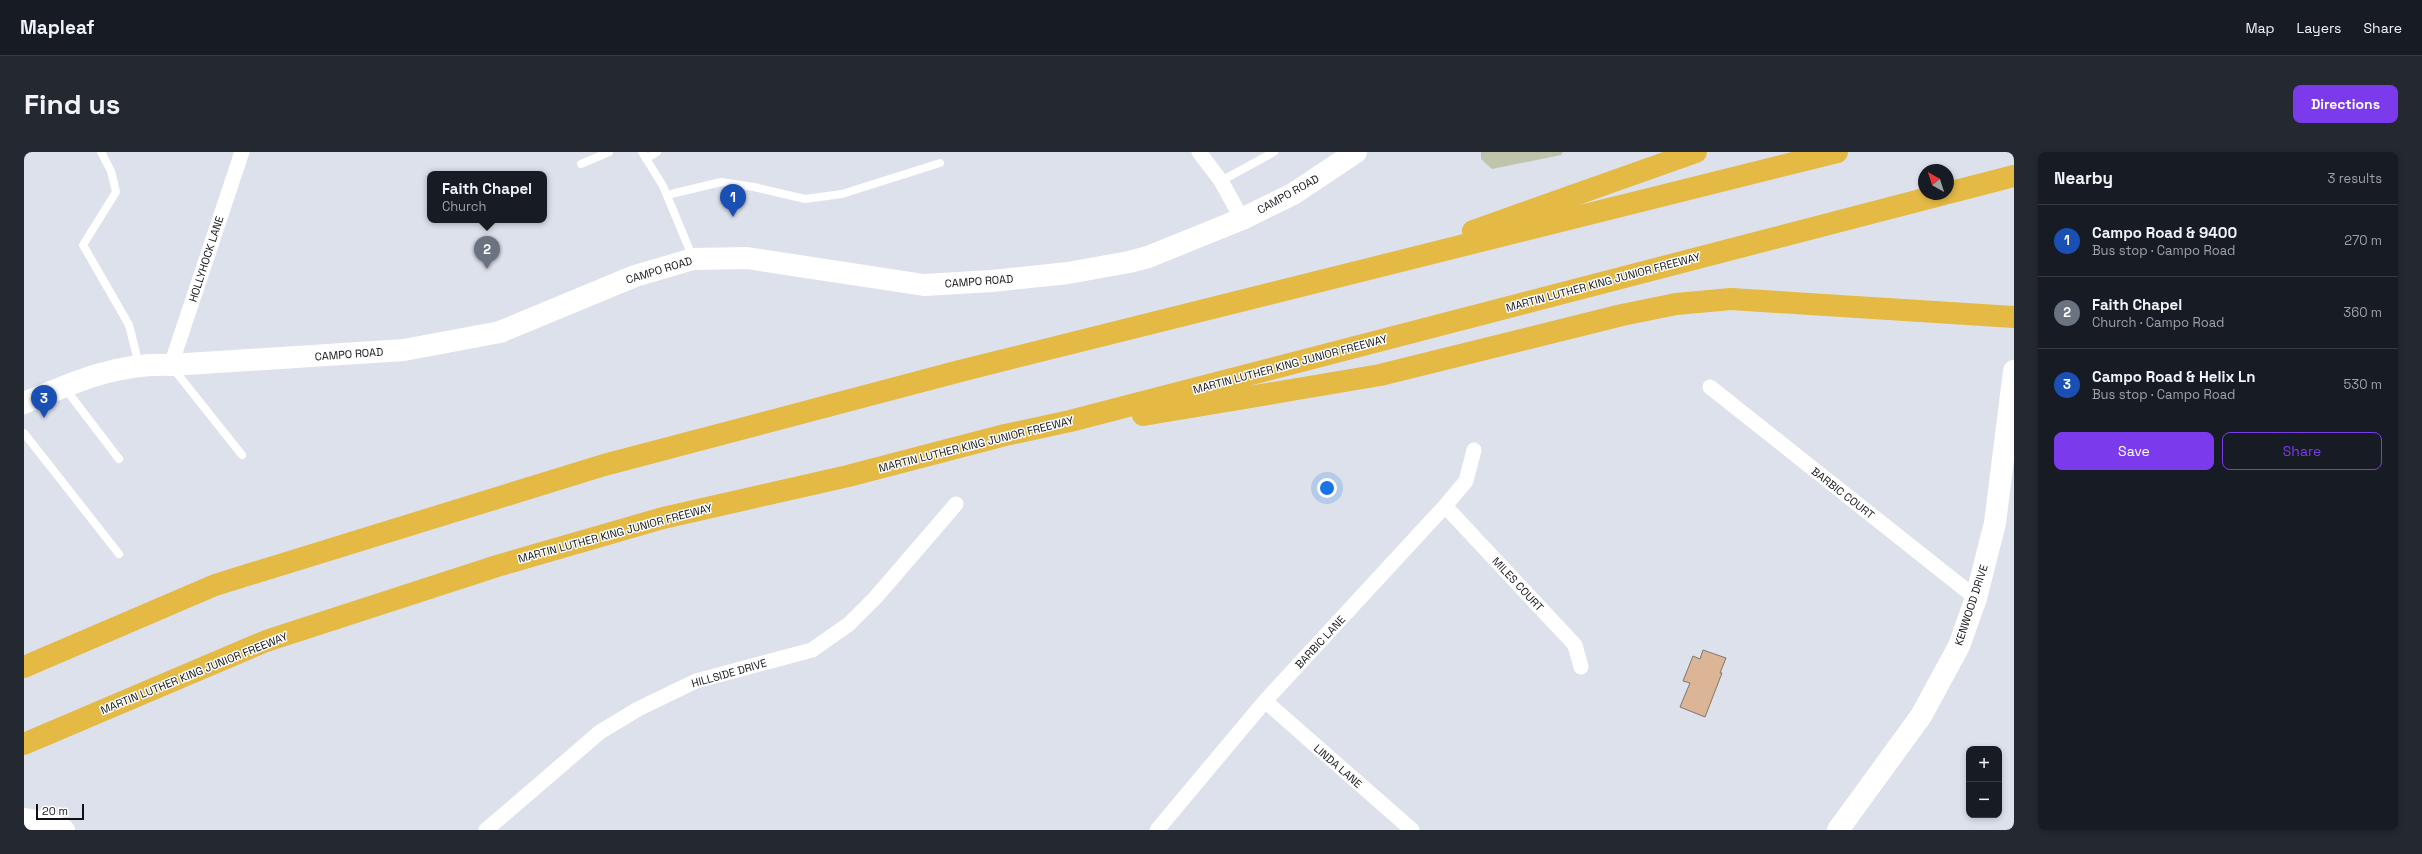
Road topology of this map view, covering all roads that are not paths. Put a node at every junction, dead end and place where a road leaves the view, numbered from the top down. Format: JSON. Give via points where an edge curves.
{"nodes":[{"id":1,"x":101,"y":152,"type":"edge"},
{"id":2,"x":242,"y":152,"type":"edge"},
{"id":3,"x":609,"y":152,"type":"edge"},
{"id":4,"x":657,"y":152,"type":"edge"},
{"id":5,"x":1199,"y":152,"type":"edge"},
{"id":6,"x":1274,"y":152,"type":"edge"},
{"id":7,"x":1696,"y":152,"type":"edge"},
{"id":8,"x":1837,"y":152,"type":"edge"},
{"id":9,"x":1347,"y":154,"type":"edge"},
{"id":10,"x":644,"y":155,"type":"edge"},
{"id":11,"x":940,"y":163,"type":"dead end"},
{"id":12,"x":581,"y":164,"type":"dead end"},
{"id":13,"x":2014,"y":176,"type":"edge"},
{"id":14,"x":1221,"y":181,"type":"junction"},
{"id":15,"x":1954,"y":192,"type":"edge"},
{"id":16,"x":667,"y":195,"type":"junction"},
{"id":17,"x":1921,"y":200,"type":"edge"},
{"id":18,"x":1242,"y":219,"type":"junction"},
{"id":19,"x":693,"y":258,"type":"junction"},
{"id":20,"x":1389,"y":265,"type":"junction"},
{"id":21,"x":2014,"y":317,"type":"edge"},
{"id":22,"x":170,"y":365,"type":"junction"},
{"id":23,"x":139,"y":366,"type":"junction"},
{"id":24,"x":2013,"y":380,"type":"edge"},
{"id":25,"x":63,"y":387,"type":"junction"},
{"id":26,"x":1710,"y":387,"type":"dead end"},
{"id":27,"x":24,"y":403,"type":"edge"},
{"id":28,"x":24,"y":432,"type":"edge"},
{"id":29,"x":2010,"y":432,"type":"edge"},
{"id":30,"x":1005,"y":435,"type":"junction"},
{"id":31,"x":1474,"y":450,"type":"dead end"},
{"id":32,"x":242,"y":455,"type":"dead end"},
{"id":33,"x":119,"y":459,"type":"dead end"},
{"id":34,"x":956,"y":504,"type":"dead end"},
{"id":35,"x":1445,"y":506,"type":"junction"},
{"id":36,"x":118,"y":554,"type":"dead end"},
{"id":37,"x":1976,"y":598,"type":"junction"},
{"id":38,"x":24,"y":667,"type":"edge"},
{"id":39,"x":1581,"y":667,"type":"dead end"},
{"id":40,"x":1265,"y":701,"type":"junction"},
{"id":41,"x":24,"y":744,"type":"edge"},
{"id":42,"x":24,"y":819,"type":"edge"},
{"id":43,"x":64,"y":830,"type":"edge"},
{"id":44,"x":486,"y":830,"type":"edge"},
{"id":45,"x":1157,"y":830,"type":"edge"},
{"id":46,"x":1412,"y":830,"type":"edge"},
{"id":47,"x":1838,"y":830,"type":"edge"}],
"edges":[{"from":1,"to":23,"type":"lane","via":[[116,192],[83,245],[129,325]]},
{"from":2,"to":22,"type":"street","name":"HOLLYHOCK LANE"},
{"from":3,"to":12,"type":"lane"},
{"from":4,"to":10,"type":"lane"},
{"from":5,"to":14,"type":"street"},
{"from":6,"to":14,"type":"lane"},
{"from":7,"to":20,"type":"highway","via":[[1462,235]]},
{"from":8,"to":20,"type":"highway"},
{"from":9,"to":18,"type":"main road","name":"CAMPO ROAD","via":[[1293,194]]},
{"from":10,"to":16,"type":"lane"},
{"from":11,"to":16,"type":"lane","via":[[835,195],[805,199],[721,182]]},
{"from":13,"to":15,"type":"highway"},
{"from":14,"to":18,"type":"street"},
{"from":16,"to":19,"type":"lane"},
{"from":17,"to":30,"type":"highway","name":"MARTIN LUTHER KING JUNIOR FREEWAY","via":[[1070,421]]},
{"from":18,"to":19,"type":"main road","name":"CAMPO ROAD","via":[[1148,257],[1129,262],[1068,273],[992,281],[924,285],[747,258]]},
{"from":19,"to":22,"type":"main road","name":"CAMPO ROAD","via":[[635,276],[500,332],[404,350]]},
{"from":20,"to":38,"type":"highway","via":[[960,371],[597,467],[215,586]]},
{"from":21,"to":30,"type":"highway","via":[[1731,299],[1676,304],[1380,375],[1114,420]]},
{"from":22,"to":23,"type":"main road","name":"CAMPO ROAD"},
{"from":22,"to":32,"type":"lane"},
{"from":23,"to":25,"type":"main road","name":"CAMPO ROAD","via":[[116,369]]},
{"from":24,"to":29,"type":"main road","name":"KENWOOD DRIVE"},
{"from":25,"to":27,"type":"main road","name":"CAMPO ROAD"},
{"from":25,"to":33,"type":"lane"},
{"from":26,"to":37,"type":"street","name":"BARBIC COURT"},
{"from":28,"to":36,"type":"lane"},
{"from":29,"to":37,"type":"main road","name":"KENWOOD DRIVE","via":[[1995,523]]},
{"from":30,"to":41,"type":"highway","name":"MARTIN LUTHER KING JUNIOR FREEWAY","via":[[848,476],[663,518],[497,566],[266,641]]},
{"from":31,"to":35,"type":"street","name":"BARBIC LANE","via":[[1466,481]]},
{"from":34,"to":44,"type":"street","name":"HILLSIDE DRIVE","via":[[849,624],[812,650],[696,681],[638,709],[600,732]]},
{"from":35,"to":39,"type":"street","name":"MILES COURT","via":[[1575,645]]},
{"from":35,"to":40,"type":"street","name":"BARBIC LANE"},
{"from":37,"to":47,"type":"main road","name":"KENWOOD DRIVE","via":[[1959,646],[1921,716]]},
{"from":40,"to":45,"type":"street","name":"BARBIC LANE"},
{"from":40,"to":46,"type":"street","name":"LINDA LANE"},
{"from":42,"to":43,"type":"main road","via":[[48,823]]}]}
